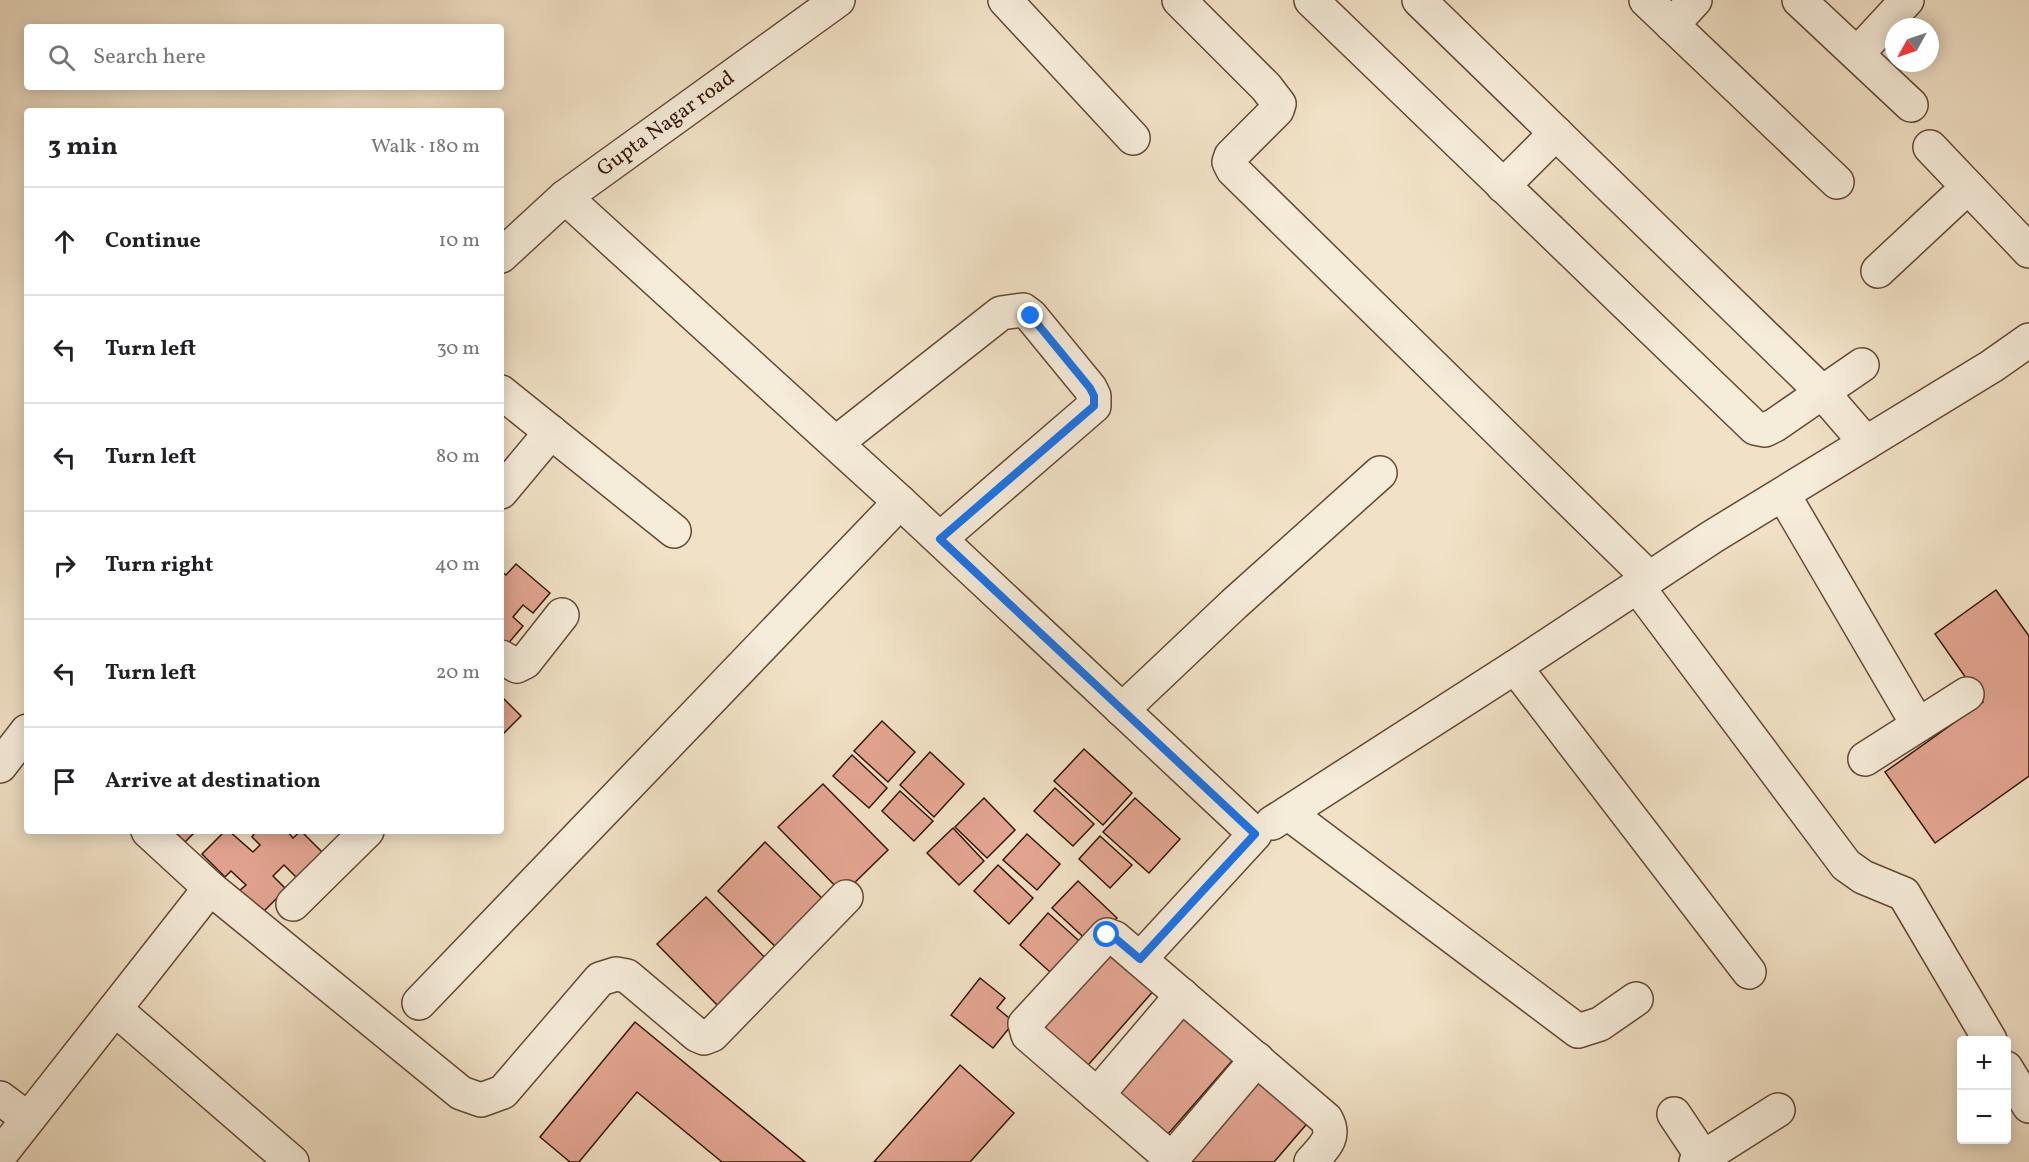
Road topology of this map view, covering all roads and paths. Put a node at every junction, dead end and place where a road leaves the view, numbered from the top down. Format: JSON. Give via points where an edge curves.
{"nodes":[{"id":1,"x":838,"y":0,"type":"edge"},
{"id":2,"x":1005,"y":0,"type":"edge"},
{"id":3,"x":1179,"y":0,"type":"edge"},
{"id":4,"x":1311,"y":0,"type":"edge"},
{"id":5,"x":1419,"y":0,"type":"edge"},
{"id":6,"x":1646,"y":0,"type":"edge"},
{"id":7,"x":1695,"y":0,"type":"edge"},
{"id":8,"x":1799,"y":0,"type":"edge"},
{"id":9,"x":1907,"y":0,"type":"edge"},
{"id":10,"x":1672,"y":25,"type":"junction"},
{"id":11,"x":1857,"y":54,"type":"junction"},
{"id":12,"x":1911,"y":105,"type":"dead end"},
{"id":13,"x":1556,"y":133,"type":"junction"},
{"id":14,"x":1133,"y":138,"type":"dead end"},
{"id":15,"x":1930,"y":147,"type":"dead end"},
{"id":16,"x":1838,"y":182,"type":"dead end"},
{"id":17,"x":1503,"y":186,"type":"junction"},
{"id":18,"x":1968,"y":187,"type":"junction"},
{"id":19,"x":565,"y":197,"type":"junction"},
{"id":20,"x":2029,"y":251,"type":"edge"},
{"id":21,"x":504,"y":253,"type":"edge"},
{"id":22,"x":1878,"y":271,"type":"dead end"},
{"id":23,"x":2029,"y":340,"type":"edge"},
{"id":24,"x":1862,"y":365,"type":"dead end"},
{"id":25,"x":1822,"y":392,"type":"junction"},
{"id":26,"x":504,"y":394,"type":"edge"},
{"id":27,"x":551,"y":432,"type":"junction"},
{"id":28,"x":836,"y":443,"type":"junction"},
{"id":29,"x":1866,"y":443,"type":"junction"},
{"id":30,"x":1380,"y":473,"type":"dead end"},
{"id":31,"x":504,"y":488,"type":"edge"},
{"id":32,"x":1783,"y":494,"type":"junction"},
{"id":33,"x":900,"y":502,"type":"junction"},
{"id":34,"x":674,"y":531,"type":"dead end"},
{"id":35,"x":940,"y":539,"type":"junction"},
{"id":36,"x":1643,"y":582,"type":"junction"},
{"id":37,"x":562,"y":615,"type":"dead end"},
{"id":38,"x":504,"y":659,"type":"edge"},
{"id":39,"x":1515,"y":667,"type":"junction"},
{"id":40,"x":1967,"y":694,"type":"dead end"},
{"id":41,"x":1122,"y":710,"type":"junction"},
{"id":42,"x":1918,"y":725,"type":"junction"},
{"id":43,"x":24,"y":735,"type":"edge"},
{"id":44,"x":1865,"y":759,"type":"dead end"},
{"id":45,"x":0,"y":766,"type":"edge"},
{"id":46,"x":1288,"y":813,"type":"junction"},
{"id":47,"x":151,"y":834,"type":"edge"},
{"id":48,"x":1255,"y":834,"type":"junction"},
{"id":49,"x":355,"y":835,"type":"edge"},
{"id":50,"x":210,"y":888,"type":"junction"},
{"id":51,"x":846,"y":897,"type":"dead end"},
{"id":52,"x":293,"y":904,"type":"dead end"},
{"id":53,"x":1140,"y":959,"type":"junction"},
{"id":54,"x":1749,"y":972,"type":"dead end"},
{"id":55,"x":1182,"y":995,"type":"junction"},
{"id":56,"x":1636,"y":999,"type":"dead end"},
{"id":57,"x":419,"y":1003,"type":"dead end"},
{"id":58,"x":115,"y":1009,"type":"junction"},
{"id":59,"x":1987,"y":1036,"type":"edge"},
{"id":60,"x":1257,"y":1059,"type":"junction"},
{"id":61,"x":2011,"y":1075,"type":"edge"},
{"id":62,"x":1097,"y":1095,"type":"junction"},
{"id":63,"x":0,"y":1098,"type":"edge"},
{"id":64,"x":2029,"y":1106,"type":"edge"},
{"id":65,"x":1778,"y":1110,"type":"dead end"},
{"id":66,"x":1674,"y":1114,"type":"dead end"},
{"id":67,"x":28,"y":1119,"type":"junction"},
{"id":68,"x":0,"y":1155,"type":"edge"},
{"id":69,"x":1174,"y":1161,"type":"edge"},
{"id":70,"x":1701,"y":1161,"type":"edge"},
{"id":71,"x":292,"y":1162,"type":"edge"},
{"id":72,"x":1311,"y":1162,"type":"edge"}],
"edges":[{"from":1,"to":19,"type":"street","name":"Gupta Nagar road"},
{"from":2,"to":14,"type":"street"},
{"from":3,"to":36,"type":"street","via":[[1279,104],[1231,156],[1233,170]]},
{"from":4,"to":17,"type":"street"},
{"from":5,"to":13,"type":"street"},
{"from":6,"to":10,"type":"street"},
{"from":7,"to":10,"type":"street"},
{"from":8,"to":11,"type":"street"},
{"from":9,"to":11,"type":"street"},
{"from":10,"to":16,"type":"street"},
{"from":11,"to":12,"type":"street"},
{"from":13,"to":17,"type":"street"},
{"from":13,"to":25,"type":"street"},
{"from":15,"to":18,"type":"street"},
{"from":17,"to":25,"type":"street","via":[[1755,428],[1765,430],[1775,425]]},
{"from":18,"to":20,"type":"street"},
{"from":18,"to":22,"type":"street"},
{"from":19,"to":21,"type":"street","name":"Gupta Nagar road"},
{"from":19,"to":28,"type":"street"},
{"from":23,"to":29,"type":"street"},
{"from":24,"to":25,"type":"street"},
{"from":25,"to":29,"type":"street"},
{"from":26,"to":27,"type":"street"},
{"from":27,"to":31,"type":"street"},
{"from":27,"to":34,"type":"street"},
{"from":28,"to":33,"type":"street"},
{"from":28,"to":35,"type":"street","via":[[1001,313],[1023,309],[1031,316],[1090,388],[1094,406]]},
{"from":29,"to":32,"type":"street"},
{"from":30,"to":41,"type":"street"},
{"from":32,"to":36,"type":"street"},
{"from":32,"to":42,"type":"street"},
{"from":33,"to":35,"type":"street"},
{"from":33,"to":57,"type":"street"},
{"from":35,"to":41,"type":"street"},
{"from":36,"to":39,"type":"street"},
{"from":36,"to":59,"type":"street","via":[[1846,865],[1863,877],[1904,894]]},
{"from":37,"to":38,"type":"street","via":[[525,662],[517,666]]},
{"from":39,"to":46,"type":"street"},
{"from":39,"to":54,"type":"street"},
{"from":40,"to":42,"type":"street"},
{"from":41,"to":48,"type":"street"},
{"from":42,"to":44,"type":"street"},
{"from":43,"to":45,"type":"street"},
{"from":46,"to":48,"type":"street"},
{"from":46,"to":56,"type":"street","via":[[1578,1031],[1600,1024]]},
{"from":47,"to":50,"type":"street"},
{"from":48,"to":53,"type":"street"},
{"from":49,"to":52,"type":"street"},
{"from":50,"to":51,"type":"street","via":[[461,1093],[481,1100],[503,1092],[600,979],[616,974],[627,976],[698,1035],[712,1035]]},
{"from":50,"to":58,"type":"street"},
{"from":53,"to":55,"type":"street"},
{"from":53,"to":62,"type":"street","via":[[1107,935],[1025,1024],[1028,1035]]},
{"from":55,"to":60,"type":"street"},
{"from":55,"to":62,"type":"street"},
{"from":58,"to":67,"type":"street"},
{"from":58,"to":71,"type":"street"},
{"from":60,"to":69,"type":"street"},
{"from":60,"to":72,"type":"street","via":[[1330,1125],[1331,1138]]},
{"from":61,"to":64,"type":"street"},
{"from":62,"to":69,"type":"street"},
{"from":63,"to":67,"type":"street"},
{"from":65,"to":70,"type":"street"},
{"from":66,"to":70,"type":"street"},
{"from":67,"to":68,"type":"street"}]}
